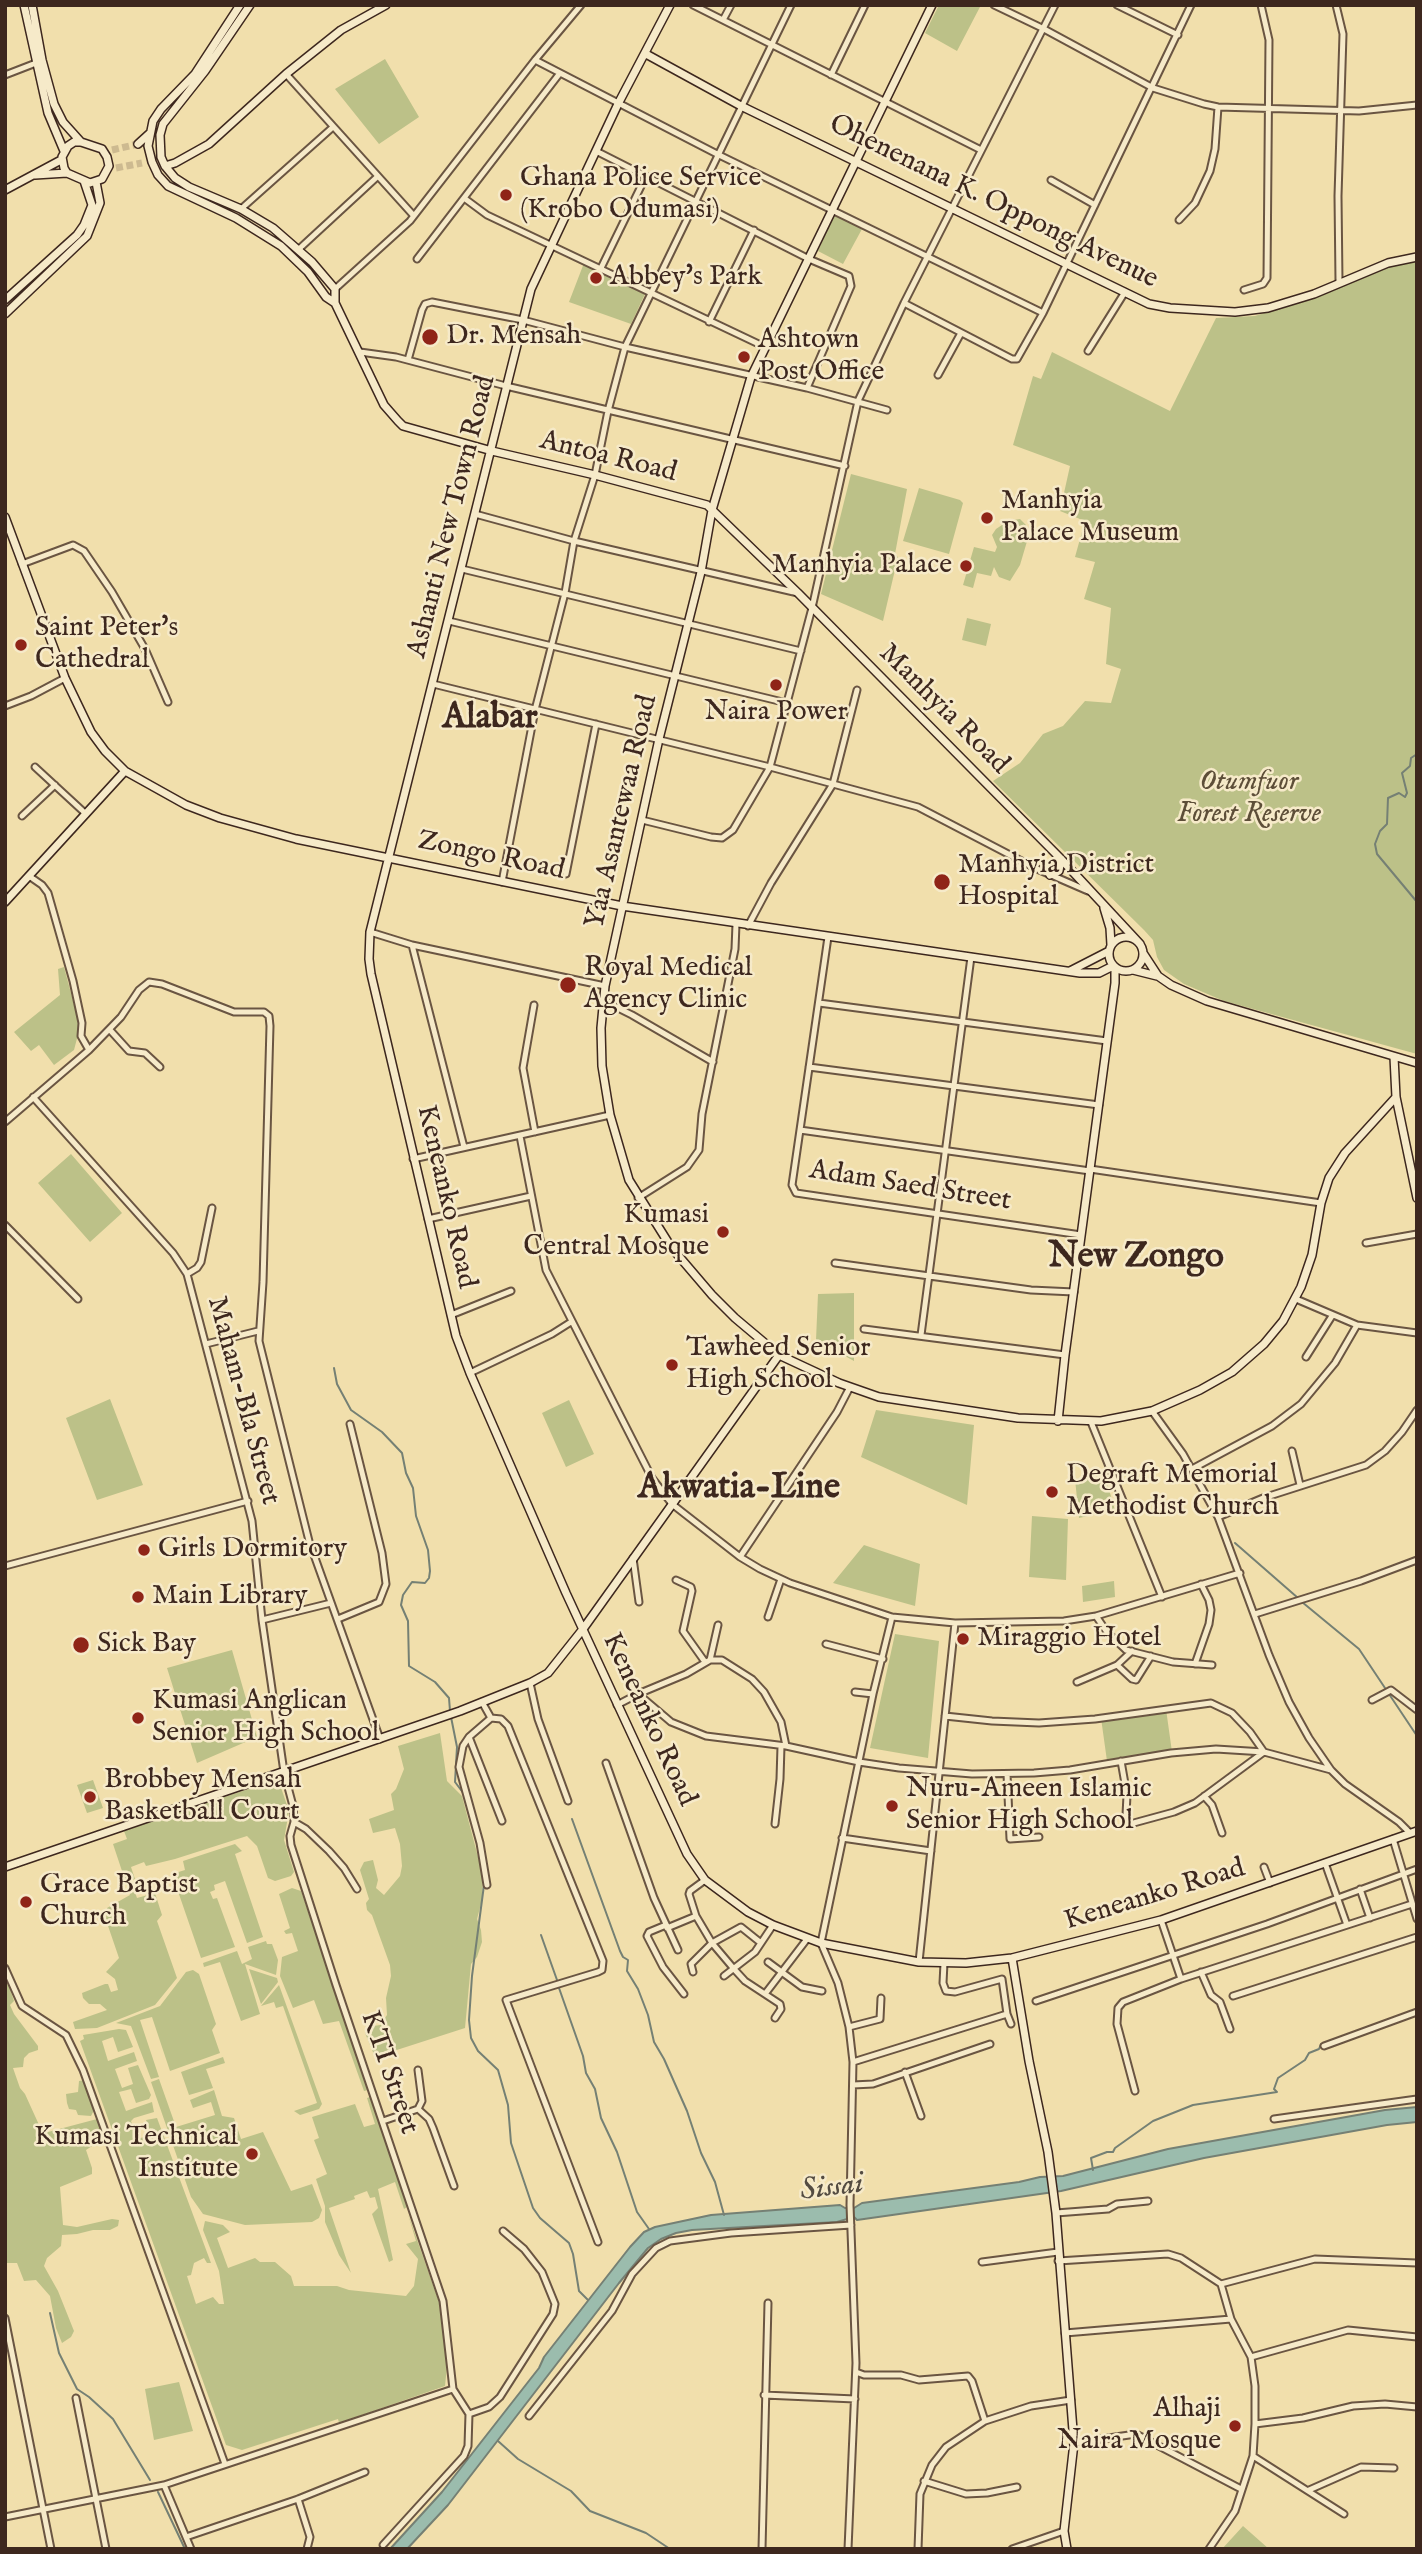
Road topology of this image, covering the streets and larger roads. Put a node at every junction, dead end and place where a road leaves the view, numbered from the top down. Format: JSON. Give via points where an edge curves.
{"nodes":[{"id":1,"x":24,"y":5,"type":"edge"},
{"id":2,"x":32,"y":5,"type":"edge"},
{"id":3,"x":240,"y":5,"type":"edge"},
{"id":4,"x":250,"y":5,"type":"edge"},
{"id":5,"x":386,"y":5,"type":"edge"},
{"id":6,"x":581,"y":5,"type":"edge"},
{"id":7,"x":670,"y":5,"type":"edge"},
{"id":8,"x":693,"y":5,"type":"edge"},
{"id":9,"x":731,"y":5,"type":"edge"},
{"id":10,"x":791,"y":5,"type":"edge"},
{"id":11,"x":865,"y":5,"type":"edge"},
{"id":12,"x":932,"y":5,"type":"edge"},
{"id":13,"x":994,"y":5,"type":"edge"},
{"id":14,"x":1055,"y":5,"type":"edge"},
{"id":15,"x":1117,"y":5,"type":"edge"},
{"id":16,"x":1191,"y":5,"type":"edge"},
{"id":17,"x":1261,"y":5,"type":"edge"},
{"id":18,"x":1336,"y":5,"type":"edge"},
{"id":19,"x":723,"y":20,"type":"junction"},
{"id":20,"x":1044,"y":29,"type":"junction"},
{"id":21,"x":1178,"y":35,"type":"junction"},
{"id":22,"x":771,"y":44,"type":"junction"},
{"id":23,"x":646,"y":54,"type":"junction"},
{"id":24,"x":535,"y":60,"type":"junction"},
{"id":25,"x":36,"y":63,"type":"junction"},
{"id":26,"x":560,"y":73,"type":"junction"},
{"id":27,"x":286,"y":74,"type":"junction"},
{"id":28,"x":5,"y":75,"type":"edge"},
{"id":29,"x":831,"y":75,"type":"junction"},
{"id":30,"x":1153,"y":88,"type":"junction"},
{"id":31,"x":886,"y":102,"type":"junction"},
{"id":32,"x":618,"y":104,"type":"junction"},
{"id":33,"x":1417,"y":105,"type":"edge"},
{"id":34,"x":741,"y":106,"type":"junction"},
{"id":35,"x":1218,"y":107,"type":"junction"},
{"id":36,"x":1269,"y":107,"type":"junction"},
{"id":37,"x":1341,"y":111,"type":"junction"},
{"id":38,"x":333,"y":127,"type":"junction"},
{"id":39,"x":149,"y":134,"type":"junction"},
{"id":40,"x":81,"y":142,"type":"junction"},
{"id":41,"x":138,"y":144,"type":"tunnel mouth"},
{"id":42,"x":102,"y":149,"type":"junction"},
{"id":43,"x":112,"y":150,"type":"tunnel mouth"},
{"id":44,"x":981,"y":150,"type":"junction"},
{"id":45,"x":64,"y":151,"type":"junction"},
{"id":46,"x":596,"y":151,"type":"junction"},
{"id":47,"x":717,"y":154,"type":"junction"},
{"id":48,"x":61,"y":160,"type":"junction"},
{"id":49,"x":856,"y":161,"type":"junction"},
{"id":50,"x":152,"y":162,"type":"junction"},
{"id":51,"x":142,"y":163,"type":"tunnel mouth"},
{"id":52,"x":165,"y":166,"type":"junction"},
{"id":53,"x":67,"y":173,"type":"junction"},
{"id":54,"x":31,"y":176,"type":"junction"},
{"id":55,"x":646,"y":176,"type":"junction"},
{"id":56,"x":377,"y":177,"type":"junction"},
{"id":57,"x":1051,"y":180,"type":"dead end"},
{"id":58,"x":84,"y":181,"type":"junction"},
{"id":59,"x":96,"y":182,"type":"junction"},
{"id":60,"x":5,"y":190,"type":"edge"},
{"id":61,"x":464,"y":198,"type":"junction"},
{"id":62,"x":695,"y":200,"type":"junction"},
{"id":63,"x":96,"y":204,"type":"junction"},
{"id":64,"x":1095,"y":205,"type":"junction"},
{"id":65,"x":953,"y":208,"type":"junction"},
{"id":66,"x":241,"y":209,"type":"junction"},
{"id":67,"x":833,"y":210,"type":"junction"},
{"id":68,"x":414,"y":216,"type":"junction"},
{"id":69,"x":1180,"y":220,"type":"dead end"},
{"id":70,"x":754,"y":230,"type":"junction"},
{"id":71,"x":550,"y":244,"type":"junction"},
{"id":72,"x":299,"y":249,"type":"junction"},
{"id":73,"x":929,"y":256,"type":"junction"},
{"id":74,"x":1417,"y":257,"type":"edge"},
{"id":75,"x":417,"y":258,"type":"dead end"},
{"id":76,"x":809,"y":259,"type":"junction"},
{"id":77,"x":1066,"y":264,"type":"junction"},
{"id":78,"x":601,"y":268,"type":"junction"},
{"id":79,"x":1339,"y":281,"type":"junction"},
{"id":80,"x":335,"y":289,"type":"junction"},
{"id":81,"x":1244,"y":290,"type":"dead end"},
{"id":82,"x":1125,"y":292,"type":"junction"},
{"id":83,"x":650,"y":294,"type":"junction"},
{"id":84,"x":5,"y":300,"type":"edge"},
{"id":85,"x":335,"y":303,"type":"junction"},
{"id":86,"x":904,"y":303,"type":"junction"},
{"id":87,"x":1043,"y":313,"type":"junction"},
{"id":88,"x":5,"y":314,"type":"edge"},
{"id":89,"x":523,"y":320,"type":"junction"},
{"id":90,"x":709,"y":322,"type":"junction"},
{"id":91,"x":961,"y":333,"type":"junction"},
{"id":92,"x":625,"y":347,"type":"junction"},
{"id":93,"x":765,"y":348,"type":"junction"},
{"id":94,"x":360,"y":352,"type":"junction"},
{"id":95,"x":1088,"y":352,"type":"dead end"},
{"id":96,"x":408,"y":360,"type":"junction"},
{"id":97,"x":938,"y":375,"type":"dead end"},
{"id":98,"x":751,"y":377,"type":"junction"},
{"id":99,"x":506,"y":386,"type":"junction"},
{"id":100,"x":807,"y":388,"type":"junction"},
{"id":101,"x":858,"y":401,"type":"junction"},
{"id":102,"x":887,"y":410,"type":"dead end"},
{"id":103,"x":608,"y":411,"type":"junction"},
{"id":104,"x":732,"y":439,"type":"junction"},
{"id":105,"x":492,"y":451,"type":"junction"},
{"id":106,"x":845,"y":466,"type":"junction"},
{"id":107,"x":595,"y":475,"type":"junction"},
{"id":108,"x":712,"y":510,"type":"junction"},
{"id":109,"x":475,"y":514,"type":"junction"},
{"id":110,"x":5,"y":517,"type":"edge"},
{"id":111,"x":7,"y":529,"type":"edge"},
{"id":112,"x":574,"y":541,"type":"junction"},
{"id":113,"x":22,"y":564,"type":"junction"},
{"id":114,"x":462,"y":569,"type":"junction"},
{"id":115,"x":701,"y":572,"type":"junction"},
{"id":116,"x":565,"y":593,"type":"junction"},
{"id":117,"x":798,"y":593,"type":"junction"},
{"id":118,"x":812,"y":608,"type":"junction"},
{"id":119,"x":449,"y":621,"type":"junction"},
{"id":120,"x":688,"y":623,"type":"junction"},
{"id":121,"x":551,"y":645,"type":"junction"},
{"id":122,"x":800,"y":651,"type":"junction"},
{"id":123,"x":675,"y":675,"type":"junction"},
{"id":124,"x":65,"y":678,"type":"junction"},
{"id":125,"x":433,"y":684,"type":"junction"},
{"id":126,"x":857,"y":690,"type":"dead end"},
{"id":127,"x":168,"y":702,"type":"dead end"},
{"id":128,"x":788,"y":703,"type":"junction"},
{"id":129,"x":5,"y":706,"type":"edge"},
{"id":130,"x":535,"y":710,"type":"junction"},
{"id":131,"x":596,"y":724,"type":"junction"},
{"id":132,"x":659,"y":739,"type":"junction"},
{"id":133,"x":35,"y":767,"type":"dead end"},
{"id":134,"x":770,"y":767,"type":"junction"},
{"id":135,"x":125,"y":771,"type":"junction"},
{"id":136,"x":833,"y":784,"type":"junction"},
{"id":137,"x":55,"y":785,"type":"junction"},
{"id":138,"x":86,"y":814,"type":"junction"},
{"id":139,"x":22,"y":816,"type":"dead end"},
{"id":140,"x":642,"y":820,"type":"junction"},
{"id":141,"x":389,"y":857,"type":"junction"},
{"id":142,"x":1062,"y":859,"type":"junction"},
{"id":143,"x":566,"y":874,"type":"dead end"},
{"id":144,"x":1049,"y":875,"type":"junction"},
{"id":145,"x":29,"y":876,"type":"junction"},
{"id":146,"x":502,"y":882,"type":"junction"},
{"id":147,"x":1091,"y":892,"type":"junction"},
{"id":148,"x":5,"y":902,"type":"edge"},
{"id":149,"x":1100,"y":902,"type":"junction"},
{"id":150,"x":622,"y":906,"type":"junction"},
{"id":151,"x":736,"y":924,"type":"junction"},
{"id":152,"x":748,"y":926,"type":"junction"},
{"id":153,"x":370,"y":932,"type":"junction"},
{"id":154,"x":828,"y":937,"type":"junction"},
{"id":155,"x":1140,"y":944,"type":"junction"},
{"id":156,"x":412,"y":945,"type":"junction"},
{"id":157,"x":1110,"y":948,"type":"junction"},
{"id":158,"x":1143,"y":953,"type":"junction"},
{"id":159,"x":971,"y":957,"type":"junction"},
{"id":160,"x":1114,"y":966,"type":"junction"},
{"id":161,"x":1069,"y":971,"type":"junction"},
{"id":162,"x":1129,"y":971,"type":"junction"},
{"id":163,"x":1158,"y":976,"type":"junction"},
{"id":164,"x":1115,"y":983,"type":"junction"},
{"id":165,"x":605,"y":986,"type":"junction"},
{"id":166,"x":604,"y":1002,"type":"junction"},
{"id":167,"x":819,"y":1003,"type":"junction"},
{"id":168,"x":534,"y":1005,"type":"dead end"},
{"id":169,"x":962,"y":1023,"type":"junction"},
{"id":170,"x":110,"y":1030,"type":"junction"},
{"id":171,"x":1107,"y":1041,"type":"junction"},
{"id":172,"x":89,"y":1050,"type":"junction"},
{"id":173,"x":1394,"y":1057,"type":"junction"},
{"id":174,"x":713,"y":1062,"type":"junction"},
{"id":175,"x":1417,"y":1063,"type":"edge"},
{"id":176,"x":809,"y":1067,"type":"junction"},
{"id":177,"x":159,"y":1068,"type":"dead end"},
{"id":178,"x":954,"y":1085,"type":"junction"},
{"id":179,"x":33,"y":1097,"type":"junction"},
{"id":180,"x":1396,"y":1097,"type":"junction"},
{"id":181,"x":1099,"y":1105,"type":"junction"},
{"id":182,"x":610,"y":1115,"type":"junction"},
{"id":183,"x":5,"y":1122,"type":"edge"},
{"id":184,"x":800,"y":1130,"type":"junction"},
{"id":185,"x":535,"y":1132,"type":"junction"},
{"id":186,"x":520,"y":1136,"type":"junction"},
{"id":187,"x":464,"y":1147,"type":"junction"},
{"id":188,"x":945,"y":1151,"type":"junction"},
{"id":189,"x":413,"y":1159,"type":"junction"},
{"id":190,"x":1090,"y":1170,"type":"junction"},
{"id":191,"x":531,"y":1196,"type":"junction"},
{"id":192,"x":638,"y":1198,"type":"junction"},
{"id":193,"x":1417,"y":1198,"type":"edge"},
{"id":194,"x":1321,"y":1203,"type":"junction"},
{"id":195,"x":212,"y":1208,"type":"dead end"},
{"id":196,"x":936,"y":1213,"type":"junction"},
{"id":197,"x":428,"y":1219,"type":"junction"},
{"id":198,"x":5,"y":1225,"type":"edge"},
{"id":199,"x":1417,"y":1234,"type":"edge"},
{"id":200,"x":1082,"y":1235,"type":"junction"},
{"id":201,"x":1366,"y":1242,"type":"dead end"},
{"id":202,"x":835,"y":1263,"type":"dead end"},
{"id":203,"x":187,"y":1274,"type":"junction"},
{"id":204,"x":929,"y":1276,"type":"junction"},
{"id":205,"x":511,"y":1291,"type":"dead end"},
{"id":206,"x":1074,"y":1292,"type":"junction"},
{"id":207,"x":78,"y":1298,"type":"dead end"},
{"id":208,"x":1296,"y":1299,"type":"junction"},
{"id":209,"x":451,"y":1315,"type":"junction"},
{"id":210,"x":1332,"y":1316,"type":"junction"},
{"id":211,"x":571,"y":1322,"type":"junction"},
{"id":212,"x":1357,"y":1325,"type":"junction"},
{"id":213,"x":864,"y":1329,"type":"dead end"},
{"id":214,"x":258,"y":1331,"type":"junction"},
{"id":215,"x":1417,"y":1333,"type":"edge"},
{"id":216,"x":921,"y":1335,"type":"junction"},
{"id":217,"x":206,"y":1344,"type":"junction"},
{"id":218,"x":779,"y":1355,"type":"junction"},
{"id":219,"x":1065,"y":1355,"type":"junction"},
{"id":220,"x":1306,"y":1357,"type":"dead end"},
{"id":221,"x":470,"y":1373,"type":"junction"},
{"id":222,"x":850,"y":1387,"type":"junction"},
{"id":223,"x":1417,"y":1410,"type":"edge"},
{"id":224,"x":1152,"y":1411,"type":"junction"},
{"id":225,"x":1058,"y":1421,"type":"junction"},
{"id":226,"x":1091,"y":1422,"type":"junction"},
{"id":227,"x":350,"y":1424,"type":"dead end"},
{"id":228,"x":1292,"y":1451,"type":"dead end"},
{"id":229,"x":1192,"y":1469,"type":"junction"},
{"id":230,"x":1300,"y":1485,"type":"junction"},
{"id":231,"x":248,"y":1501,"type":"junction"},
{"id":232,"x":672,"y":1504,"type":"junction"},
{"id":233,"x":1219,"y":1517,"type":"junction"},
{"id":234,"x":740,"y":1557,"type":"junction"},
{"id":235,"x":633,"y":1558,"type":"junction"},
{"id":236,"x":1417,"y":1560,"type":"edge"},
{"id":237,"x":5,"y":1566,"type":"edge"},
{"id":238,"x":1240,"y":1573,"type":"junction"},
{"id":239,"x":781,"y":1579,"type":"junction"},
{"id":240,"x":676,"y":1580,"type":"dead end"},
{"id":241,"x":1201,"y":1584,"type":"junction"},
{"id":242,"x":1162,"y":1597,"type":"junction"},
{"id":243,"x":639,"y":1602,"type":"dead end"},
{"id":244,"x":331,"y":1603,"type":"junction"},
{"id":245,"x":1255,"y":1614,"type":"junction"},
{"id":246,"x":1096,"y":1616,"type":"junction"},
{"id":247,"x":768,"y":1617,"type":"dead end"},
{"id":248,"x":892,"y":1617,"type":"junction"},
{"id":249,"x":338,"y":1619,"type":"junction"},
{"id":250,"x":262,"y":1620,"type":"junction"},
{"id":251,"x":955,"y":1623,"type":"junction"},
{"id":252,"x":718,"y":1625,"type":"dead end"},
{"id":253,"x":583,"y":1629,"type":"junction"},
{"id":254,"x":826,"y":1644,"type":"dead end"},
{"id":255,"x":1132,"y":1651,"type":"junction"},
{"id":256,"x":1151,"y":1656,"type":"junction"},
{"id":257,"x":883,"y":1659,"type":"junction"},
{"id":258,"x":707,"y":1661,"type":"junction"},
{"id":259,"x":1195,"y":1664,"type":"junction"},
{"id":260,"x":1117,"y":1665,"type":"junction"},
{"id":261,"x":1212,"y":1665,"type":"dead end"},
{"id":262,"x":1077,"y":1682,"type":"dead end"},
{"id":263,"x":530,"y":1684,"type":"junction"},
{"id":264,"x":855,"y":1692,"type":"dead end"},
{"id":265,"x":638,"y":1694,"type":"junction"},
{"id":266,"x":873,"y":1694,"type":"junction"},
{"id":267,"x":1372,"y":1700,"type":"dead end"},
{"id":268,"x":482,"y":1702,"type":"junction"},
{"id":269,"x":617,"y":1705,"type":"junction"},
{"id":270,"x":1417,"y":1710,"type":"edge"},
{"id":271,"x":945,"y":1716,"type":"junction"},
{"id":272,"x":491,"y":1718,"type":"junction"},
{"id":273,"x":469,"y":1737,"type":"junction"},
{"id":274,"x":380,"y":1739,"type":"junction"},
{"id":275,"x":783,"y":1746,"type":"junction"},
{"id":276,"x":1264,"y":1752,"type":"junction"},
{"id":277,"x":1121,"y":1761,"type":"junction"},
{"id":278,"x":859,"y":1762,"type":"junction"},
{"id":279,"x":606,"y":1763,"type":"dead end"},
{"id":280,"x":939,"y":1770,"type":"junction"},
{"id":281,"x":1331,"y":1770,"type":"junction"},
{"id":282,"x":284,"y":1772,"type":"junction"},
{"id":283,"x":1006,"y":1774,"type":"junction"},
{"id":284,"x":1204,"y":1796,"type":"junction"},
{"id":285,"x":568,"y":1801,"type":"dead end"},
{"id":286,"x":502,"y":1821,"type":"dead end"},
{"id":287,"x":294,"y":1822,"type":"junction"},
{"id":288,"x":775,"y":1824,"type":"dead end"},
{"id":289,"x":1413,"y":1832,"type":"edge"},
{"id":290,"x":1223,"y":1833,"type":"dead end"},
{"id":291,"x":1040,"y":1837,"type":"dead end"},
{"id":292,"x":842,"y":1838,"type":"junction"},
{"id":293,"x":1393,"y":1839,"type":"junction"},
{"id":294,"x":931,"y":1850,"type":"junction"},
{"id":295,"x":1325,"y":1863,"type":"junction"},
{"id":296,"x":6,"y":1866,"type":"edge"},
{"id":297,"x":1264,"y":1867,"type":"dead end"},
{"id":298,"x":1417,"y":1869,"type":"edge"},
{"id":299,"x":1404,"y":1873,"type":"junction"},
{"id":300,"x":705,"y":1880,"type":"junction"},
{"id":301,"x":1270,"y":1883,"type":"junction"},
{"id":302,"x":487,"y":1885,"type":"dead end"},
{"id":303,"x":357,"y":1889,"type":"dead end"},
{"id":304,"x":1360,"y":1889,"type":"junction"},
{"id":305,"x":1337,"y":1897,"type":"junction"},
{"id":306,"x":1412,"y":1904,"type":"junction"},
{"id":307,"x":696,"y":1916,"type":"junction"},
{"id":308,"x":1370,"y":1918,"type":"junction"},
{"id":309,"x":1417,"y":1919,"type":"edge"},
{"id":310,"x":1161,"y":1920,"type":"junction"},
{"id":311,"x":773,"y":1925,"type":"junction"},
{"id":312,"x":1347,"y":1925,"type":"junction"},
{"id":313,"x":667,"y":1926,"type":"junction"},
{"id":314,"x":1417,"y":1937,"type":"edge"},
{"id":315,"x":807,"y":1939,"type":"junction"},
{"id":316,"x":712,"y":1943,"type":"junction"},
{"id":317,"x":821,"y":1943,"type":"junction"},
{"id":318,"x":761,"y":1944,"type":"junction"},
{"id":319,"x":678,"y":1950,"type":"dead end"},
{"id":320,"x":1174,"y":1955,"type":"junction"},
{"id":321,"x":768,"y":1962,"type":"dead end"},
{"id":322,"x":919,"y":1962,"type":"junction"},
{"id":323,"x":1013,"y":1962,"type":"junction"},
{"id":324,"x":944,"y":1963,"type":"junction"},
{"id":325,"x":5,"y":1968,"type":"edge"},
{"id":326,"x":734,"y":1969,"type":"junction"},
{"id":327,"x":693,"y":1972,"type":"dead end"},
{"id":328,"x":781,"y":1972,"type":"junction"},
{"id":329,"x":1201,"y":1972,"type":"junction"},
{"id":330,"x":724,"y":1976,"type":"dead end"},
{"id":331,"x":1002,"y":1979,"type":"junction"},
{"id":332,"x":1181,"y":1979,"type":"junction"},
{"id":333,"x":822,"y":1991,"type":"dead end"},
{"id":334,"x":684,"y":1994,"type":"dead end"},
{"id":335,"x":765,"y":1994,"type":"junction"},
{"id":336,"x":1233,"y":1996,"type":"dead end"},
{"id":337,"x":881,"y":1998,"type":"dead end"},
{"id":338,"x":1036,"y":2001,"type":"dead end"},
{"id":339,"x":1417,"y":2012,"type":"edge"},
{"id":340,"x":1007,"y":2014,"type":"junction"},
{"id":341,"x":775,"y":2018,"type":"dead end"},
{"id":342,"x":1011,"y":2024,"type":"dead end"},
{"id":343,"x":849,"y":2027,"type":"junction"},
{"id":344,"x":1230,"y":2029,"type":"dead end"},
{"id":345,"x":990,"y":2044,"type":"dead end"},
{"id":346,"x":1324,"y":2046,"type":"dead end"},
{"id":347,"x":853,"y":2062,"type":"junction"},
{"id":348,"x":418,"y":2070,"type":"dead end"},
{"id":349,"x":905,"y":2072,"type":"junction"},
{"id":350,"x":853,"y":2085,"type":"junction"},
{"id":351,"x":1135,"y":2091,"type":"dead end"},
{"id":352,"x":1417,"y":2099,"type":"edge"},
{"id":353,"x":418,"y":2109,"type":"junction"},
{"id":354,"x":921,"y":2116,"type":"dead end"},
{"id":355,"x":1274,"y":2119,"type":"dead end"},
{"id":356,"x":383,"y":2120,"type":"junction"},
{"id":357,"x":454,"y":2186,"type":"dead end"},
{"id":358,"x":1148,"y":2201,"type":"dead end"},
{"id":359,"x":1056,"y":2213,"type":"junction"},
{"id":360,"x":850,"y":2224,"type":"junction"},
{"id":361,"x":503,"y":2231,"type":"dead end"},
{"id":362,"x":598,"y":2242,"type":"dead end"},
{"id":363,"x":1058,"y":2252,"type":"junction"},
{"id":364,"x":1059,"y":2261,"type":"junction"},
{"id":365,"x":982,"y":2262,"type":"dead end"},
{"id":366,"x":1417,"y":2263,"type":"edge"},
{"id":367,"x":1222,"y":2284,"type":"junction"},
{"id":368,"x":768,"y":2303,"type":"dead end"},
{"id":369,"x":5,"y":2318,"type":"edge"},
{"id":370,"x":1231,"y":2319,"type":"junction"},
{"id":371,"x":1065,"y":2333,"type":"junction"},
{"id":372,"x":1417,"y":2337,"type":"edge"},
{"id":373,"x":1251,"y":2357,"type":"junction"},
{"id":374,"x":856,"y":2372,"type":"junction"},
{"id":375,"x":453,"y":2389,"type":"junction"},
{"id":376,"x":764,"y":2395,"type":"junction"},
{"id":377,"x":76,"y":2398,"type":"dead end"},
{"id":378,"x":855,"y":2399,"type":"junction"},
{"id":379,"x":1071,"y":2400,"type":"junction"},
{"id":380,"x":1417,"y":2407,"type":"edge"},
{"id":381,"x":469,"y":2414,"type":"junction"},
{"id":382,"x":529,"y":2416,"type":"dead end"},
{"id":383,"x":985,"y":2421,"type":"junction"},
{"id":384,"x":1255,"y":2424,"type":"junction"},
{"id":385,"x":1074,"y":2443,"type":"junction"},
{"id":386,"x":1253,"y":2456,"type":"junction"},
{"id":387,"x":225,"y":2464,"type":"junction"},
{"id":388,"x":1394,"y":2468,"type":"dead end"},
{"id":389,"x":365,"y":2472,"type":"dead end"},
{"id":390,"x":924,"y":2482,"type":"junction"},
{"id":391,"x":164,"y":2485,"type":"junction"},
{"id":392,"x":1017,"y":2487,"type":"dead end"},
{"id":393,"x":1241,"y":2489,"type":"junction"},
{"id":394,"x":1309,"y":2490,"type":"junction"},
{"id":395,"x":298,"y":2499,"type":"junction"},
{"id":396,"x":98,"y":2500,"type":"junction"},
{"id":397,"x":43,"y":2509,"type":"junction"},
{"id":398,"x":1344,"y":2514,"type":"dead end"},
{"id":399,"x":5,"y":2517,"type":"edge"},
{"id":400,"x":1064,"y":2531,"type":"junction"},
{"id":401,"x":186,"y":2537,"type":"junction"},
{"id":402,"x":383,"y":2545,"type":"dead end"},
{"id":403,"x":51,"y":2549,"type":"edge"},
{"id":404,"x":106,"y":2549,"type":"edge"},
{"id":405,"x":191,"y":2549,"type":"edge"},
{"id":406,"x":307,"y":2549,"type":"edge"},
{"id":407,"x":761,"y":2549,"type":"edge"},
{"id":408,"x":848,"y":2549,"type":"edge"},
{"id":409,"x":918,"y":2549,"type":"edge"},
{"id":410,"x":1012,"y":2549,"type":"edge"},
{"id":411,"x":1067,"y":2549,"type":"edge"},
{"id":412,"x":1209,"y":2549,"type":"edge"}],
"edges":[{"from":1,"to":25,"type":"street"},
{"from":2,"to":40,"type":"street","via":[[54,104]]},
{"from":3,"to":39,"type":"street","via":[[195,74],[161,109]]},
{"from":4,"to":52,"type":"street","via":[[163,124],[160,148]]},
{"from":5,"to":27,"type":"street","via":[[341,30]]},
{"from":6,"to":24,"type":"street"},
{"from":7,"to":23,"type":"street","name":"Ashanti New Town Road"},
{"from":8,"to":19,"type":"street"},
{"from":9,"to":19,"type":"street"},
{"from":10,"to":22,"type":"street"},
{"from":11,"to":29,"type":"street"},
{"from":12,"to":31,"type":"street","name":"Yaa Asantewaa Road"},
{"from":13,"to":20,"type":"street"},
{"from":14,"to":20,"type":"street"},
{"from":15,"to":21,"type":"street"},
{"from":16,"to":21,"type":"street"},
{"from":17,"to":36,"type":"street","via":[[1269,40]]},
{"from":18,"to":37,"type":"street","via":[[1343,34]]},
{"from":19,"to":22,"type":"street"},
{"from":20,"to":30,"type":"street"},
{"from":20,"to":44,"type":"street"},
{"from":21,"to":30,"type":"street"},
{"from":22,"to":29,"type":"street"},
{"from":22,"to":34,"type":"street"},
{"from":23,"to":32,"type":"street","name":"Ashanti New Town Road"},
{"from":23,"to":34,"type":"street","name":"Ohenenana K. Oppong Avenue"},
{"from":24,"to":26,"type":"street"},
{"from":24,"to":68,"type":"street"},
{"from":25,"to":28,"type":"street"},
{"from":25,"to":45,"type":"street","via":[[48,113]]},
{"from":26,"to":32,"type":"street"},
{"from":26,"to":61,"type":"street"},
{"from":27,"to":38,"type":"street"},
{"from":27,"to":52,"type":"street","via":[[209,144]]},
{"from":29,"to":31,"type":"street"},
{"from":30,"to":35,"type":"street"},
{"from":30,"to":64,"type":"street"},
{"from":31,"to":44,"type":"street"},
{"from":31,"to":49,"type":"street","name":"Yaa Asantewaa Road"},
{"from":32,"to":46,"type":"street","name":"Ashanti New Town Road"},
{"from":32,"to":47,"type":"street"},
{"from":33,"to":37,"type":"street"},
{"from":34,"to":47,"type":"street"},
{"from":34,"to":49,"type":"street","name":"Ohenenana K. Oppong Avenue"},
{"from":35,"to":36,"type":"street"},
{"from":35,"to":69,"type":"street","via":[[1210,171],[1195,203]]},
{"from":36,"to":37,"type":"street"},
{"from":36,"to":81,"type":"street","via":[[1268,278],[1264,284]]},
{"from":37,"to":79,"type":"street"},
{"from":38,"to":56,"type":"street"},
{"from":38,"to":66,"type":"street"},
{"from":39,"to":41,"type":"street"},
{"from":39,"to":50,"type":"street"},
{"from":40,"to":42,"type":"street"},
{"from":40,"to":45,"type":"street"},
{"from":42,"to":43,"type":"street"},
{"from":42,"to":59,"type":"street","via":[[112,167]]},
{"from":44,"to":65,"type":"street"},
{"from":45,"to":48,"type":"street"},
{"from":46,"to":55,"type":"street"},
{"from":46,"to":71,"type":"street","name":"Ashanti New Town Road"},
{"from":47,"to":62,"type":"street"},
{"from":47,"to":67,"type":"street"},
{"from":48,"to":53,"type":"street"},
{"from":48,"to":54,"type":"street"},
{"from":49,"to":65,"type":"street","name":"Ohenenana K. Oppong Avenue"},
{"from":49,"to":67,"type":"street","name":"Yaa Asantewaa Road"},
{"from":50,"to":51,"type":"street"},
{"from":50,"to":85,"type":"street","via":[[168,186],[236,218],[281,246]]},
{"from":52,"to":66,"type":"street","via":[[189,187]]},
{"from":53,"to":54,"type":"street"},
{"from":53,"to":58,"type":"street"},
{"from":54,"to":60,"type":"street"},
{"from":55,"to":62,"type":"street"},
{"from":55,"to":78,"type":"street"},
{"from":56,"to":68,"type":"street"},
{"from":56,"to":72,"type":"street"},
{"from":57,"to":64,"type":"street"},
{"from":58,"to":59,"type":"street"},
{"from":58,"to":63,"type":"street"},
{"from":59,"to":63,"type":"street"},
{"from":61,"to":71,"type":"street","via":[[487,215]]},
{"from":61,"to":75,"type":"street"},
{"from":62,"to":70,"type":"street"},
{"from":62,"to":83,"type":"street"},
{"from":63,"to":84,"type":"street","via":[[77,235]]},
{"from":63,"to":88,"type":"street","via":[[87,236]]},
{"from":64,"to":77,"type":"street"},
{"from":65,"to":73,"type":"street"},
{"from":65,"to":77,"type":"street","name":"Ohenenana K. Oppong Avenue"},
{"from":66,"to":72,"type":"street"},
{"from":67,"to":73,"type":"street"},
{"from":67,"to":76,"type":"street","name":"Yaa Asantewaa Road"},
{"from":68,"to":80,"type":"street"},
{"from":70,"to":76,"type":"street"},
{"from":70,"to":90,"type":"street"},
{"from":71,"to":78,"type":"street"},
{"from":71,"to":89,"type":"street","name":"Ashanti New Town Road"},
{"from":72,"to":80,"type":"street"},
{"from":73,"to":86,"type":"street"},
{"from":73,"to":87,"type":"street"},
{"from":74,"to":79,"type":"street","name":"Ohenenana K. Oppong Avenue"},
{"from":76,"to":93,"type":"street","name":"Yaa Asantewaa Road"},
{"from":76,"to":100,"type":"street","via":[[849,276],[851,286]]},
{"from":77,"to":82,"type":"street","name":"Ohenenana K. Oppong Avenue"},
{"from":77,"to":87,"type":"street"},
{"from":78,"to":83,"type":"street"},
{"from":79,"to":82,"type":"street","name":"Ohenenana K. Oppong Avenue","via":[[1314,294],[1250,311],[1170,308]]},
{"from":80,"to":85,"type":"street"},
{"from":82,"to":95,"type":"street"},
{"from":83,"to":90,"type":"street"},
{"from":83,"to":92,"type":"street"},
{"from":85,"to":94,"type":"street","name":"Antoa Road"},
{"from":86,"to":91,"type":"street"},
{"from":86,"to":101,"type":"street"},
{"from":87,"to":91,"type":"street","via":[[1015,360]]},
{"from":89,"to":92,"type":"street"},
{"from":89,"to":96,"type":"street","via":[[430,302],[422,310]]},
{"from":89,"to":99,"type":"street","name":"Ashanti New Town Road"},
{"from":90,"to":93,"type":"street"},
{"from":91,"to":97,"type":"street"},
{"from":92,"to":98,"type":"street"},
{"from":92,"to":103,"type":"street"},
{"from":93,"to":98,"type":"street","name":"Yaa Asantewaa Road"},
{"from":94,"to":96,"type":"street"},
{"from":94,"to":105,"type":"street","name":"Antoa Road","via":[[384,405],[403,426]]},
{"from":96,"to":99,"type":"street"},
{"from":98,"to":100,"type":"street"},
{"from":98,"to":104,"type":"street","name":"Yaa Asantewaa Road"},
{"from":99,"to":103,"type":"street"},
{"from":99,"to":105,"type":"street","name":"Ashanti New Town Road"},
{"from":100,"to":101,"type":"street"},
{"from":101,"to":102,"type":"street"},
{"from":101,"to":106,"type":"street"},
{"from":103,"to":104,"type":"street"},
{"from":103,"to":107,"type":"street"},
{"from":104,"to":106,"type":"street"},
{"from":104,"to":108,"type":"street","name":"Yaa Asantewaa Road"},
{"from":105,"to":107,"type":"street","name":"Antoa Road"},
{"from":105,"to":109,"type":"street","name":"Ashanti New Town Road"},
{"from":106,"to":118,"type":"street"},
{"from":107,"to":108,"type":"street","name":"Antoa Road","via":[[700,502]]},
{"from":107,"to":112,"type":"street"},
{"from":108,"to":115,"type":"street","name":"Yaa Asantewaa Road"},
{"from":108,"to":117,"type":"street","name":"Manhyia Road"},
{"from":109,"to":112,"type":"street"},
{"from":109,"to":114,"type":"street","name":"Ashanti New Town Road"},
{"from":110,"to":111,"type":"street","name":"Zongo Road"},
{"from":111,"to":113,"type":"street","name":"Zongo Road"},
{"from":112,"to":115,"type":"street"},
{"from":112,"to":116,"type":"street"},
{"from":113,"to":124,"type":"street","name":"Zongo Road"},
{"from":113,"to":127,"type":"street","via":[[73,545],[84,551],[145,649]]},
{"from":114,"to":116,"type":"street"},
{"from":114,"to":119,"type":"street","name":"Ashanti New Town Road"},
{"from":115,"to":117,"type":"street"},
{"from":115,"to":120,"type":"street","name":"Yaa Asantewaa Road"},
{"from":116,"to":120,"type":"street"},
{"from":116,"to":121,"type":"street"},
{"from":117,"to":118,"type":"street","name":"Manhyia Road"},
{"from":118,"to":122,"type":"street"},
{"from":118,"to":142,"type":"street","name":"Manhyia Road"},
{"from":119,"to":121,"type":"street"},
{"from":119,"to":125,"type":"street","name":"Ashanti New Town Road"},
{"from":120,"to":122,"type":"street"},
{"from":120,"to":123,"type":"street","name":"Yaa Asantewaa Road"},
{"from":121,"to":123,"type":"street"},
{"from":121,"to":130,"type":"street"},
{"from":122,"to":128,"type":"street"},
{"from":123,"to":128,"type":"street"},
{"from":123,"to":132,"type":"street","name":"Yaa Asantewaa Road"},
{"from":124,"to":129,"type":"street"},
{"from":124,"to":135,"type":"street","name":"Zongo Road","via":[[91,732]]},
{"from":125,"to":130,"type":"street"},
{"from":125,"to":141,"type":"street","name":"Ashanti New Town Road"},
{"from":126,"to":136,"type":"street"},
{"from":128,"to":134,"type":"street"},
{"from":130,"to":131,"type":"street"},
{"from":130,"to":146,"type":"street"},
{"from":131,"to":132,"type":"street"},
{"from":131,"to":143,"type":"street"},
{"from":132,"to":134,"type":"street"},
{"from":132,"to":140,"type":"street","name":"Yaa Asantewaa Road"},
{"from":133,"to":137,"type":"street"},
{"from":134,"to":136,"type":"street"},
{"from":134,"to":140,"type":"street","via":[[733,830],[722,838]]},
{"from":135,"to":138,"type":"street"},
{"from":135,"to":141,"type":"street","name":"Zongo Road","via":[[220,818]]},
{"from":136,"to":144,"type":"street","via":[[918,807]]},
{"from":136,"to":152,"type":"street"},
{"from":137,"to":138,"type":"street"},
{"from":137,"to":139,"type":"street"},
{"from":138,"to":145,"type":"street"},
{"from":140,"to":150,"type":"street","name":"Yaa Asantewaa Road"},
{"from":141,"to":146,"type":"street","name":"Zongo Road"},
{"from":141,"to":153,"type":"street","name":"Keneanko Road"},
{"from":142,"to":144,"type":"street","via":[[1059,870]]},
{"from":142,"to":147,"type":"street","name":"Manhyia Road"},
{"from":144,"to":147,"type":"street"},
{"from":145,"to":148,"type":"street"},
{"from":145,"to":172,"type":"street","via":[[47,893],[73,981],[81,1036]]},
{"from":146,"to":150,"type":"street","name":"Zongo Road"},
{"from":147,"to":149,"type":"street","name":"Manhyia Road"},
{"from":149,"to":155,"type":"street","name":"Manhyia Road"},
{"from":149,"to":157,"type":"street","via":[[1108,919]]},
{"from":150,"to":151,"type":"street","name":"Zongo Road"},
{"from":150,"to":165,"type":"street","name":"Yaa Asantewaa Road"},
{"from":151,"to":152,"type":"street","name":"Zongo Road"},
{"from":151,"to":174,"type":"street"},
{"from":152,"to":154,"type":"street","name":"Zongo Road"},
{"from":153,"to":156,"type":"street"},
{"from":153,"to":189,"type":"street","name":"Keneanko Road","via":[[371,974]]},
{"from":154,"to":159,"type":"street","name":"Zongo Road"},
{"from":154,"to":167,"type":"street"},
{"from":155,"to":157,"type":"street","via":[[1125,937]]},
{"from":155,"to":158,"type":"street"},
{"from":156,"to":165,"type":"street"},
{"from":156,"to":187,"type":"street"},
{"from":157,"to":160,"type":"street"},
{"from":157,"to":161,"type":"street"},
{"from":158,"to":162,"type":"street","via":[[1141,963]]},
{"from":158,"to":163,"type":"street"},
{"from":159,"to":161,"type":"street","name":"Zongo Road"},
{"from":159,"to":169,"type":"street"},
{"from":160,"to":161,"type":"street","name":"Zongo Road","via":[[1099,973]]},
{"from":160,"to":162,"type":"street"},
{"from":160,"to":164,"type":"street"},
{"from":162,"to":163,"type":"street"},
{"from":162,"to":164,"type":"street"},
{"from":163,"to":173,"type":"street","via":[[1207,1000]]},
{"from":164,"to":171,"type":"street"},
{"from":165,"to":166,"type":"street","name":"Yaa Asantewaa Road"},
{"from":166,"to":174,"type":"street"},
{"from":166,"to":182,"type":"street","name":"Yaa Asantewaa Road","via":[[601,1052]]},
{"from":167,"to":169,"type":"street"},
{"from":167,"to":176,"type":"street"},
{"from":168,"to":185,"type":"street","via":[[523,1059]]},
{"from":169,"to":171,"type":"street"},
{"from":169,"to":178,"type":"street"},
{"from":170,"to":172,"type":"street"},
{"from":170,"to":177,"type":"street","via":[[129,1051],[145,1054]]},
{"from":170,"to":214,"type":"street","via":[[149,982],[234,1012],[269,1016]]},
{"from":171,"to":181,"type":"street"},
{"from":172,"to":179,"type":"street"},
{"from":173,"to":175,"type":"street"},
{"from":173,"to":180,"type":"street"},
{"from":174,"to":192,"type":"street","via":[[696,1156],[687,1167]]},
{"from":176,"to":178,"type":"street"},
{"from":176,"to":184,"type":"street"},
{"from":178,"to":181,"type":"street"},
{"from":178,"to":188,"type":"street"},
{"from":179,"to":183,"type":"street"},
{"from":179,"to":203,"type":"street","name":"Maham-Bla Street"},
{"from":180,"to":193,"type":"street"},
{"from":180,"to":194,"type":"street","name":"Yaa Asantewaa Road","via":[[1345,1153],[1329,1178]]},
{"from":181,"to":190,"type":"street"},
{"from":182,"to":185,"type":"street"},
{"from":182,"to":192,"type":"street","name":"Yaa Asantewaa Road","via":[[623,1167]]},
{"from":184,"to":188,"type":"street"},
{"from":184,"to":196,"type":"street","name":"Adam Saed Street","via":[[792,1185],[796,1193]]},
{"from":185,"to":186,"type":"street"},
{"from":186,"to":187,"type":"street"},
{"from":186,"to":191,"type":"street"},
{"from":187,"to":189,"type":"street"},
{"from":188,"to":190,"type":"street"},
{"from":188,"to":196,"type":"street"},
{"from":189,"to":197,"type":"street","name":"Keneanko Road"},
{"from":190,"to":194,"type":"street"},
{"from":190,"to":200,"type":"street"},
{"from":191,"to":197,"type":"street"},
{"from":191,"to":211,"type":"street","via":[[546,1270]]},
{"from":192,"to":218,"type":"street","name":"Yaa Asantewaa Road","via":[[671,1247],[722,1306]]},
{"from":194,"to":208,"type":"street","name":"Yaa Asantewaa Road","via":[[1312,1255]]},
{"from":195,"to":203,"type":"street","via":[[201,1262]]},
{"from":196,"to":200,"type":"street","name":"Adam Saed Street"},
{"from":196,"to":204,"type":"street"},
{"from":197,"to":209,"type":"street","name":"Keneanko Road"},
{"from":198,"to":207,"type":"street"},
{"from":199,"to":201,"type":"street"},
{"from":200,"to":206,"type":"street"},
{"from":202,"to":204,"type":"street"},
{"from":203,"to":217,"type":"street","name":"Maham-Bla Street"},
{"from":204,"to":206,"type":"street"},
{"from":204,"to":216,"type":"street"},
{"from":205,"to":209,"type":"street"},
{"from":206,"to":219,"type":"street"},
{"from":208,"to":210,"type":"street"},
{"from":208,"to":224,"type":"street","name":"Yaa Asantewaa Road","via":[[1248,1360],[1200,1390]]},
{"from":209,"to":221,"type":"street","name":"Keneanko Road"},
{"from":210,"to":212,"type":"street"},
{"from":210,"to":220,"type":"street"},
{"from":211,"to":221,"type":"street"},
{"from":211,"to":232,"type":"street","via":[[652,1478]]},
{"from":212,"to":215,"type":"street"},
{"from":212,"to":229,"type":"street","via":[[1335,1363],[1301,1404],[1272,1426]]},
{"from":213,"to":216,"type":"street"},
{"from":214,"to":217,"type":"street"},
{"from":214,"to":244,"type":"street","via":[[309,1541]]},
{"from":216,"to":219,"type":"street"},
{"from":217,"to":231,"type":"street","name":"Maham-Bla Street"},
{"from":218,"to":222,"type":"street","name":"Yaa Asantewaa Road"},
{"from":218,"to":232,"type":"street"},
{"from":219,"to":225,"type":"street"},
{"from":221,"to":253,"type":"street","name":"Keneanko Road"},
{"from":222,"to":225,"type":"street","name":"Yaa Asantewaa Road","via":[[879,1397]]},
{"from":222,"to":234,"type":"street"},
{"from":223,"to":230,"type":"street","via":[[1376,1459],[1355,1470]]},
{"from":224,"to":226,"type":"street","name":"Yaa Asantewaa Road"},
{"from":224,"to":229,"type":"street"},
{"from":225,"to":226,"type":"street","name":"Yaa Asantewaa Road"},
{"from":226,"to":242,"type":"street"},
{"from":227,"to":249,"type":"street","via":[[386,1584],[379,1602]]},
{"from":228,"to":230,"type":"street"},
{"from":229,"to":233,"type":"street"},
{"from":230,"to":233,"type":"street"},
{"from":231,"to":237,"type":"street"},
{"from":231,"to":250,"type":"street","name":"Maham-Bla Street"},
{"from":232,"to":234,"type":"street"},
{"from":232,"to":235,"type":"street"},
{"from":233,"to":238,"type":"street"},
{"from":234,"to":239,"type":"street"},
{"from":235,"to":243,"type":"street"},
{"from":235,"to":253,"type":"street"},
{"from":236,"to":245,"type":"street"},
{"from":238,"to":241,"type":"street"},
{"from":238,"to":245,"type":"street"},
{"from":239,"to":247,"type":"street"},
{"from":239,"to":248,"type":"street"},
{"from":240,"to":258,"type":"street","via":[[692,1591],[683,1631]]},
{"from":241,"to":242,"type":"street"},
{"from":241,"to":259,"type":"street","via":[[1211,1611]]},
{"from":242,"to":246,"type":"street"},
{"from":244,"to":249,"type":"street"},
{"from":244,"to":250,"type":"street"},
{"from":245,"to":281,"type":"street","via":[[1289,1702]]},
{"from":246,"to":251,"type":"street"},
{"from":246,"to":255,"type":"street","via":[[1120,1647]]},
{"from":248,"to":251,"type":"street"},
{"from":248,"to":257,"type":"street"},
{"from":249,"to":274,"type":"street"},
{"from":250,"to":282,"type":"street","name":"Maham-Bla Street"},
{"from":251,"to":271,"type":"street"},
{"from":252,"to":258,"type":"street"},
{"from":253,"to":263,"type":"street","via":[[548,1673]]},
{"from":253,"to":269,"type":"street","name":"Keneanko Road"},
{"from":254,"to":257,"type":"street"},
{"from":255,"to":256,"type":"street"},
{"from":255,"to":260,"type":"street"},
{"from":256,"to":259,"type":"street"},
{"from":256,"to":260,"type":"street","via":[[1136,1680]]},
{"from":257,"to":266,"type":"street"},
{"from":258,"to":265,"type":"street"},
{"from":258,"to":275,"type":"street","via":[[722,1660],[764,1692],[781,1722]]},
{"from":259,"to":261,"type":"street"},
{"from":260,"to":262,"type":"street"},
{"from":263,"to":268,"type":"street"},
{"from":263,"to":285,"type":"street"},
{"from":264,"to":266,"type":"street"},
{"from":265,"to":269,"type":"street"},
{"from":265,"to":275,"type":"street","via":[[684,1729]]},
{"from":266,"to":278,"type":"street"},
{"from":267,"to":270,"type":"street","via":[[1389,1692]]},
{"from":268,"to":272,"type":"street"},
{"from":268,"to":274,"type":"street"},
{"from":269,"to":300,"type":"street","name":"Keneanko Road","via":[[687,1854]]},
{"from":271,"to":276,"type":"street","via":[[1039,1723],[1211,1703],[1232,1713]]},
{"from":271,"to":280,"type":"street"},
{"from":272,"to":273,"type":"street"},
{"from":272,"to":362,"type":"street","via":[[501,1719],[512,1734],[603,1961],[598,1972],[506,2000]]},
{"from":273,"to":286,"type":"street"},
{"from":273,"to":302,"type":"street","via":[[459,1767]]},
{"from":274,"to":282,"type":"street"},
{"from":275,"to":278,"type":"street"},
{"from":275,"to":288,"type":"street"},
{"from":276,"to":277,"type":"street","via":[[1192,1750]]},
{"from":276,"to":281,"type":"street"},
{"from":276,"to":284,"type":"street"},
{"from":277,"to":283,"type":"street"},
{"from":277,"to":284,"type":"street","via":[[1130,1824],[1185,1808]]},
{"from":278,"to":280,"type":"street"},
{"from":278,"to":292,"type":"street"},
{"from":279,"to":313,"type":"street"},
{"from":280,"to":283,"type":"street"},
{"from":280,"to":294,"type":"street"},
{"from":281,"to":289,"type":"street"},
{"from":282,"to":287,"type":"street","name":"KTI Street"},
{"from":282,"to":296,"type":"street"},
{"from":283,"to":291,"type":"street","via":[[1010,1839]]},
{"from":284,"to":290,"type":"street"},
{"from":287,"to":303,"type":"street","via":[[329,1851]]},
{"from":287,"to":356,"type":"street","name":"KTI Street","via":[[290,1836],[302,1883]]},
{"from":289,"to":293,"type":"street","name":"Keneanko Road"},
{"from":292,"to":294,"type":"street"},
{"from":292,"to":317,"type":"street"},
{"from":293,"to":295,"type":"street","name":"Keneanko Road"},
{"from":293,"to":299,"type":"street"},
{"from":294,"to":322,"type":"street"},
{"from":295,"to":301,"type":"street","name":"Keneanko Road"},
{"from":295,"to":305,"type":"street"},
{"from":297,"to":301,"type":"street"},
{"from":298,"to":299,"type":"street"},
{"from":299,"to":304,"type":"street"},
{"from":299,"to":306,"type":"street"},
{"from":300,"to":307,"type":"street","via":[[689,1894]]},
{"from":300,"to":311,"type":"street","name":"Keneanko Road"},
{"from":301,"to":310,"type":"street","name":"Keneanko Road"},
{"from":304,"to":305,"type":"street"},
{"from":304,"to":308,"type":"street"},
{"from":305,"to":312,"type":"street"},
{"from":305,"to":320,"type":"street"},
{"from":306,"to":308,"type":"street"},
{"from":306,"to":309,"type":"street"},
{"from":307,"to":313,"type":"street"},
{"from":307,"to":316,"type":"street"},
{"from":308,"to":312,"type":"street"},
{"from":310,"to":320,"type":"street"},
{"from":310,"to":323,"type":"street","name":"Keneanko Road"},
{"from":311,"to":315,"type":"street","name":"Keneanko Road"},
{"from":311,"to":318,"type":"street"},
{"from":312,"to":329,"type":"street"},
{"from":313,"to":319,"type":"street"},
{"from":313,"to":334,"type":"street","via":[[647,1936]]},
{"from":314,"to":336,"type":"street"},
{"from":315,"to":317,"type":"street","name":"Keneanko Road"},
{"from":315,"to":328,"type":"street"},
{"from":316,"to":318,"type":"street","via":[[743,1927]]},
{"from":316,"to":326,"type":"street"},
{"from":316,"to":327,"type":"street","via":[[691,1964]]},
{"from":317,"to":322,"type":"street","name":"Keneanko Road"},
{"from":317,"to":343,"type":"street"},
{"from":318,"to":326,"type":"street"},
{"from":320,"to":332,"type":"street"},
{"from":320,"to":338,"type":"street"},
{"from":321,"to":328,"type":"street"},
{"from":322,"to":324,"type":"street","name":"Keneanko Road"},
{"from":323,"to":324,"type":"street","name":"Keneanko Road"},
{"from":323,"to":331,"type":"street"},
{"from":323,"to":359,"type":"street"},
{"from":324,"to":331,"type":"street","via":[[943,1983],[948,1992]]},
{"from":325,"to":387,"type":"street","via":[[22,2006],[66,2035],[83,2070]]},
{"from":326,"to":330,"type":"street"},
{"from":326,"to":335,"type":"street"},
{"from":328,"to":333,"type":"street","via":[[802,1987]]},
{"from":328,"to":335,"type":"street"},
{"from":329,"to":332,"type":"street"},
{"from":329,"to":344,"type":"street"},
{"from":331,"to":340,"type":"street"},
{"from":332,"to":351,"type":"street","via":[[1118,2008],[1119,2033]]},
{"from":335,"to":341,"type":"street","via":[[781,2007]]},
{"from":337,"to":343,"type":"street","via":[[880,2019]]},
{"from":339,"to":346,"type":"street"},
{"from":340,"to":342,"type":"street"},
{"from":340,"to":347,"type":"street"},
{"from":343,"to":347,"type":"street"},
{"from":345,"to":349,"type":"street"},
{"from":347,"to":350,"type":"street"},
{"from":348,"to":353,"type":"street","via":[[422,2101]]},
{"from":349,"to":350,"type":"street","via":[[873,2084]]},
{"from":349,"to":354,"type":"street"},
{"from":350,"to":360,"type":"street"},
{"from":352,"to":355,"type":"street"},
{"from":353,"to":356,"type":"street"},
{"from":353,"to":357,"type":"street","via":[[429,2119]]},
{"from":356,"to":375,"type":"street","name":"KTI Street","via":[[443,2301]]},
{"from":358,"to":359,"type":"street"},
{"from":359,"to":363,"type":"street"},
{"from":360,"to":374,"type":"street"},
{"from":360,"to":382,"type":"street","via":[[731,2233],[670,2241],[656,2248]]},
{"from":361,"to":381,"type":"street","via":[[542,2272],[555,2304],[500,2396],[489,2407]]},
{"from":363,"to":364,"type":"street"},
{"from":363,"to":365,"type":"street"},
{"from":364,"to":367,"type":"street","via":[[1168,2254]]},
{"from":364,"to":371,"type":"street"},
{"from":366,"to":367,"type":"street","via":[[1315,2259]]},
{"from":367,"to":370,"type":"street"},
{"from":368,"to":376,"type":"street"},
{"from":369,"to":397,"type":"street"},
{"from":370,"to":371,"type":"street"},
{"from":370,"to":373,"type":"street"},
{"from":371,"to":379,"type":"street"},
{"from":372,"to":373,"type":"street","via":[[1348,2330]]},
{"from":373,"to":384,"type":"street"},
{"from":374,"to":378,"type":"street"},
{"from":374,"to":383,"type":"street","via":[[919,2380],[968,2376]]},
{"from":375,"to":381,"type":"street"},
{"from":375,"to":387,"type":"street"},
{"from":376,"to":378,"type":"street"},
{"from":376,"to":407,"type":"street"},
{"from":377,"to":396,"type":"street"},
{"from":378,"to":408,"type":"street"},
{"from":379,"to":383,"type":"street","via":[[1031,2406]]},
{"from":379,"to":385,"type":"street"},
{"from":380,"to":384,"type":"street","via":[[1353,2406]]},
{"from":381,"to":402,"type":"street","via":[[464,2456]]},
{"from":383,"to":390,"type":"street","via":[[946,2447]]},
{"from":384,"to":386,"type":"street"},
{"from":385,"to":393,"type":"street","via":[[1136,2434]]},
{"from":385,"to":400,"type":"street"},
{"from":386,"to":393,"type":"street"},
{"from":386,"to":394,"type":"street"},
{"from":387,"to":391,"type":"street"},
{"from":388,"to":394,"type":"street","via":[[1360,2467]]},
{"from":389,"to":395,"type":"street"},
{"from":390,"to":392,"type":"street","via":[[967,2494]]},
{"from":390,"to":409,"type":"street"},
{"from":391,"to":396,"type":"street"},
{"from":391,"to":401,"type":"street"},
{"from":393,"to":412,"type":"street","via":[[1236,2511]]},
{"from":394,"to":398,"type":"street"},
{"from":395,"to":401,"type":"street"},
{"from":395,"to":406,"type":"street","via":[[310,2538]]},
{"from":396,"to":397,"type":"street"},
{"from":396,"to":404,"type":"street"},
{"from":397,"to":399,"type":"street"},
{"from":397,"to":403,"type":"street"},
{"from":400,"to":410,"type":"street"},
{"from":400,"to":411,"type":"street"},
{"from":401,"to":405,"type":"street"}]}
